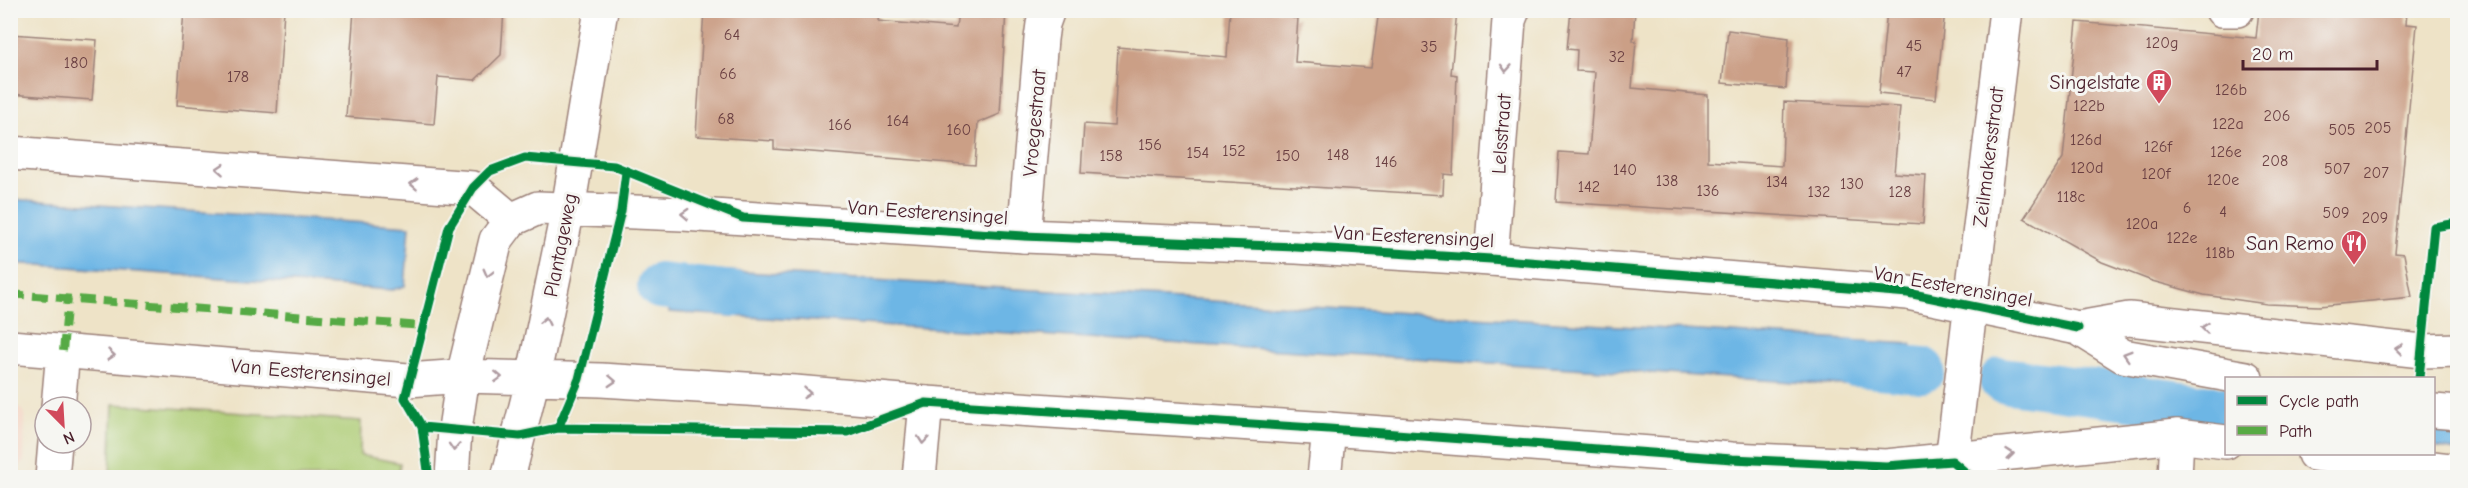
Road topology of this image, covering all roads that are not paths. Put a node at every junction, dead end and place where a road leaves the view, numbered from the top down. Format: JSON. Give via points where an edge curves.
{"nodes":[{"id":1,"x":601,"y":10,"type":"edge"},
{"id":2,"x":1048,"y":10,"type":"edge"},
{"id":3,"x":1513,"y":10,"type":"edge"},
{"id":4,"x":2006,"y":10,"type":"edge"},
{"id":5,"x":2222,"y":10,"type":"edge"},
{"id":6,"x":2237,"y":10,"type":"edge"},
{"id":7,"x":10,"y":153,"type":"edge"},
{"id":8,"x":568,"y":209,"type":"junction"},
{"id":9,"x":511,"y":220,"type":"junction"},
{"id":10,"x":1024,"y":236,"type":"junction"},
{"id":11,"x":1491,"y":259,"type":"junction"},
{"id":12,"x":1970,"y":304,"type":"junction"},
{"id":13,"x":2078,"y":328,"type":"junction"},
{"id":14,"x":10,"y":347,"type":"edge"},
{"id":15,"x":2457,"y":350,"type":"edge"},
{"id":16,"x":63,"y":351,"type":"junction"},
{"id":17,"x":463,"y":376,"type":"junction"},
{"id":18,"x":2240,"y":377,"type":"edge"},
{"id":19,"x":533,"y":378,"type":"junction"},
{"id":20,"x":59,"y":395,"type":"edge"},
{"id":21,"x":926,"y":403,"type":"junction"},
{"id":22,"x":2435,"y":411,"type":"edge"},
{"id":23,"x":2457,"y":413,"type":"edge"},
{"id":24,"x":1329,"y":429,"type":"junction"},
{"id":25,"x":2177,"y":436,"type":"junction"},
{"id":26,"x":2225,"y":442,"type":"edge"},
{"id":27,"x":54,"y":455,"type":"edge"},
{"id":28,"x":2330,"y":455,"type":"edge"},
{"id":29,"x":1952,"y":460,"type":"junction"},
{"id":30,"x":1731,"y":468,"type":"edge"},
{"id":31,"x":2457,"y":471,"type":"edge"},
{"id":32,"x":52,"y":477,"type":"edge"},
{"id":33,"x":452,"y":477,"type":"edge"},
{"id":34,"x":508,"y":477,"type":"edge"},
{"id":35,"x":920,"y":477,"type":"edge"},
{"id":36,"x":1324,"y":477,"type":"edge"},
{"id":37,"x":2175,"y":477,"type":"edge"}],
"edges":[{"from":1,"to":8,"type":"street","name":"Plantageweg"},
{"from":2,"to":10,"type":"street","name":"Vroegestraat","via":[[1042,24]]},
{"from":3,"to":11,"type":"street","name":"Lelsstraat","one_way":true,"via":[[1509,20]]},
{"from":4,"to":12,"type":"street","name":"Zeilmakersstraat"},
{"from":5,"to":6,"type":"street"},
{"from":9,"to":7,"type":"street","one_way":true,"via":[[473,188]]},
{"from":8,"to":9,"type":"street","name":"Van Eesterensingel","via":[[538,208]]},
{"from":10,"to":8,"type":"street","name":"Van Eesterensingel","one_way":true},
{"from":19,"to":8,"type":"street","name":"Plantageweg","one_way":true},
{"from":9,"to":17,"type":"street","one_way":true,"via":[[496,240]]},
{"from":10,"to":11,"type":"street","name":"Van Eesterensingel"},
{"from":11,"to":12,"type":"street","name":"Van Eesterensingel","via":[[1908,293]]},
{"from":12,"to":13,"type":"street","name":"Van Eesterensingel"},
{"from":12,"to":29,"type":"street","name":"Zeilmakersstraat"},
{"from":15,"to":13,"type":"street","name":"Van Eesterensingel","one_way":true,"via":[[2422,351],[2128,319]]},
{"from":18,"to":13,"type":"street","name":"Van Eesterensingel","one_way":true,"via":[[2123,356]]},
{"from":14,"to":16,"type":"street","name":"Van Eesterensingel"},
{"from":16,"to":17,"type":"street","name":"Van Eesterensingel","one_way":true,"via":[[408,380]]},
{"from":16,"to":20,"type":"street"},
{"from":17,"to":19,"type":"street","name":"Van Eesterensingel","one_way":true},
{"from":17,"to":33,"type":"street","one_way":true},
{"from":19,"to":21,"type":"street","name":"Van Eesterensingel","one_way":true},
{"from":19,"to":34,"type":"street","name":"Plantageweg"},
{"from":21,"to":24,"type":"street","name":"Van Eesterensingel"},
{"from":21,"to":35,"type":"street","one_way":true},
{"from":22,"to":23,"type":"street"},
{"from":24,"to":30,"type":"street","name":"Van Eesterensingel"},
{"from":24,"to":36,"type":"street"},
{"from":25,"to":26,"type":"street","name":"Van Eesterensingel"},
{"from":29,"to":25,"type":"street","name":"Van Eesterensingel","one_way":true},
{"from":25,"to":37,"type":"street"},
{"from":27,"to":32,"type":"street"},
{"from":28,"to":31,"type":"street"},
{"from":29,"to":30,"type":"street","name":"Van Eesterensingel","via":[[1886,466]]}]}
